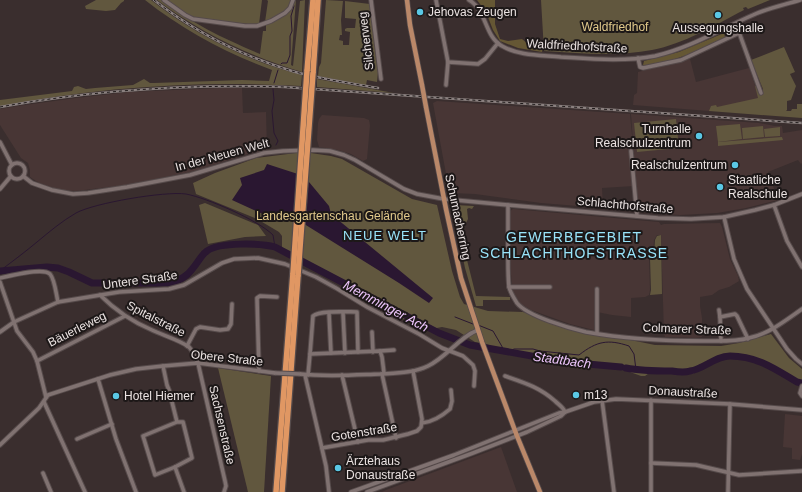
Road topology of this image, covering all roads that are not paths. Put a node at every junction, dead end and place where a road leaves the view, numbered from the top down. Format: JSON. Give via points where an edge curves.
{"nodes":[{"id":1,"x":164,"y":0,"type":"edge"},
{"id":2,"x":294,"y":0,"type":"edge"},
{"id":3,"x":313,"y":0,"type":"edge"},
{"id":4,"x":318,"y":0,"type":"edge"},
{"id":5,"x":371,"y":0,"type":"edge"},
{"id":6,"x":406,"y":0,"type":"edge"},
{"id":7,"x":436,"y":0,"type":"edge"},
{"id":8,"x":469,"y":0,"type":"edge"},
{"id":9,"x":800,"y":0,"type":"edge"},
{"id":10,"x":736,"y":24,"type":"junction"},
{"id":11,"x":739,"y":34,"type":"junction"},
{"id":12,"x":498,"y":43,"type":"junction"},
{"id":13,"x":638,"y":58,"type":"junction"},
{"id":14,"x":448,"y":62,"type":"junction"},
{"id":15,"x":310,"y":72,"type":"junction"},
{"id":16,"x":381,"y":79,"type":"dead end"},
{"id":17,"x":446,"y":85,"type":"dead end"},
{"id":18,"x":762,"y":93,"type":"dead end"},
{"id":19,"x":0,"y":142,"type":"edge"},
{"id":20,"x":630,"y":151,"type":"dead end"},
{"id":21,"x":12,"y":165,"type":"junction"},
{"id":22,"x":11,"y":176,"type":"junction"},
{"id":23,"x":23,"y":176,"type":"junction"},
{"id":24,"x":0,"y":189,"type":"edge"},
{"id":25,"x":802,"y":194,"type":"edge"},
{"id":26,"x":444,"y":199,"type":"junction"},
{"id":27,"x":508,"y":205,"type":"junction"},
{"id":28,"x":774,"y":205,"type":"junction"},
{"id":29,"x":637,"y":216,"type":"junction"},
{"id":30,"x":724,"y":217,"type":"junction"},
{"id":31,"x":802,"y":267,"type":"edge"},
{"id":32,"x":296,"y":274,"type":"junction"},
{"id":33,"x":0,"y":278,"type":"edge"},
{"id":34,"x":0,"y":282,"type":"edge"},
{"id":35,"x":509,"y":287,"type":"junction"},
{"id":36,"x":550,"y":287,"type":"dead end"},
{"id":37,"x":597,"y":289,"type":"dead end"},
{"id":38,"x":100,"y":295,"type":"junction"},
{"id":39,"x":277,"y":297,"type":"dead end"},
{"id":40,"x":58,"y":302,"type":"junction"},
{"id":41,"x":232,"y":304,"type":"dead end"},
{"id":42,"x":802,"y":309,"type":"edge"},
{"id":43,"x":719,"y":310,"type":"dead end"},
{"id":44,"x":329,"y":313,"type":"junction"},
{"id":45,"x":343,"y":313,"type":"junction"},
{"id":46,"x":125,"y":316,"type":"junction"},
{"id":47,"x":720,"y":317,"type":"junction"},
{"id":48,"x":14,"y":322,"type":"junction"},
{"id":49,"x":478,"y":328,"type":"junction"},
{"id":50,"x":774,"y":328,"type":"junction"},
{"id":51,"x":0,"y":332,"type":"edge"},
{"id":52,"x":372,"y":332,"type":"dead end"},
{"id":53,"x":597,"y":333,"type":"junction"},
{"id":54,"x":748,"y":339,"type":"junction"},
{"id":55,"x":721,"y":341,"type":"junction"},
{"id":56,"x":187,"y":346,"type":"junction"},
{"id":57,"x":394,"y":350,"type":"dead end"},
{"id":58,"x":380,"y":351,"type":"junction"},
{"id":59,"x":448,"y":351,"type":"junction"},
{"id":60,"x":358,"y":352,"type":"junction"},
{"id":61,"x":373,"y":352,"type":"junction"},
{"id":62,"x":345,"y":353,"type":"junction"},
{"id":63,"x":310,"y":354,"type":"junction"},
{"id":64,"x":331,"y":354,"type":"junction"},
{"id":65,"x":37,"y":360,"type":"junction"},
{"id":66,"x":198,"y":363,"type":"junction"},
{"id":67,"x":802,"y":364,"type":"edge"},
{"id":68,"x":163,"y":366,"type":"junction"},
{"id":69,"x":259,"y":371,"type":"junction"},
{"id":70,"x":413,"y":371,"type":"junction"},
{"id":71,"x":383,"y":374,"type":"junction"},
{"id":72,"x":307,"y":375,"type":"junction"},
{"id":73,"x":342,"y":376,"type":"junction"},
{"id":74,"x":505,"y":376,"type":"dead end"},
{"id":75,"x":98,"y":379,"type":"junction"},
{"id":76,"x":474,"y":386,"type":"dead end"},
{"id":77,"x":802,"y":386,"type":"edge"},
{"id":78,"x":452,"y":390,"type":"dead end"},
{"id":79,"x":802,"y":396,"type":"edge"},
{"id":80,"x":46,"y":397,"type":"junction"},
{"id":81,"x":602,"y":400,"type":"junction"},
{"id":82,"x":651,"y":400,"type":"junction"},
{"id":83,"x":44,"y":402,"type":"junction"},
{"id":84,"x":730,"y":404,"type":"junction"},
{"id":85,"x":802,"y":410,"type":"edge"},
{"id":86,"x":565,"y":412,"type":"junction"},
{"id":87,"x":177,"y":422,"type":"junction"},
{"id":88,"x":422,"y":423,"type":"junction"},
{"id":89,"x":112,"y":424,"type":"junction"},
{"id":90,"x":515,"y":430,"type":"junction"},
{"id":91,"x":517,"y":436,"type":"junction"},
{"id":92,"x":396,"y":438,"type":"junction"},
{"id":93,"x":77,"y":439,"type":"dead end"},
{"id":94,"x":358,"y":442,"type":"junction"},
{"id":95,"x":0,"y":445,"type":"edge"},
{"id":96,"x":322,"y":448,"type":"junction"},
{"id":97,"x":651,"y":463,"type":"junction"},
{"id":98,"x":175,"y":467,"type":"junction"},
{"id":99,"x":802,"y":472,"type":"edge"},
{"id":100,"x":43,"y":473,"type":"dead end"},
{"id":101,"x":728,"y":473,"type":"junction"},
{"id":102,"x":51,"y":492,"type":"edge"},
{"id":103,"x":85,"y":492,"type":"edge"},
{"id":104,"x":136,"y":492,"type":"edge"},
{"id":105,"x":184,"y":492,"type":"edge"},
{"id":106,"x":224,"y":492,"type":"edge"},
{"id":107,"x":276,"y":492,"type":"edge"},
{"id":108,"x":282,"y":492,"type":"edge"},
{"id":109,"x":329,"y":492,"type":"edge"},
{"id":110,"x":350,"y":492,"type":"edge"},
{"id":111,"x":367,"y":492,"type":"edge"},
{"id":112,"x":540,"y":492,"type":"edge"},
{"id":113,"x":614,"y":492,"type":"edge"},
{"id":114,"x":650,"y":492,"type":"edge"},
{"id":115,"x":728,"y":492,"type":"edge"}],
"edges":[{"from":1,"to":2,"type":"street","via":[[193,19],[251,26],[262,25],[280,16],[289,10]]},
{"from":3,"to":15,"type":"highway"},
{"from":4,"to":15,"type":"highway"},
{"from":5,"to":16,"type":"street","name":"Silcherweg"},
{"from":6,"to":26,"type":"main road","name":"Schumacherring","bridge":true},
{"from":7,"to":14,"type":"street"},
{"from":8,"to":12,"type":"street","name":"Waldfriedhofstraße","via":[[476,4],[491,36]]},
{"from":9,"to":10,"type":"street","name":"Waldfriedhofstraße","via":[[760,12]]},
{"from":10,"to":11,"type":"street"},
{"from":10,"to":13,"type":"street","name":"Waldfriedhofstraße","via":[[683,47],[655,56]]},
{"from":11,"to":13,"type":"street","name":"Waldfriedhofstraße","via":[[681,60],[666,64],[643,68],[640,67]]},
{"from":11,"to":18,"type":"street"},
{"from":12,"to":13,"type":"street","name":"Waldfriedhofstraße","via":[[511,51],[528,54],[608,60]]},
{"from":12,"to":14,"type":"street","via":[[478,64]]},
{"from":14,"to":17,"type":"street"},
{"from":15,"to":32,"type":"highway","bridge":true},
{"from":19,"to":21,"type":"street"},
{"from":20,"to":29,"type":"street"},
{"from":21,"to":22,"type":"street","via":[[9,171]]},
{"from":21,"to":23,"type":"street","via":[[22,165]]},
{"from":22,"to":23,"type":"street","via":[[18,179]]},
{"from":22,"to":24,"type":"street"},
{"from":23,"to":26,"type":"street","name":"In der Neuen Welt","via":[[32,183],[52,190],[88,193],[190,175],[264,153],[313,150],[344,155],[404,189]]},
{"from":25,"to":28,"type":"street","name":"Schlachthofstraße"},
{"from":26,"to":27,"type":"street","name":"Schlachthofstraße"},
{"from":26,"to":49,"type":"main road","name":"Schumacherring","via":[[461,278]]},
{"from":27,"to":29,"type":"street","name":"Schlachthofstraße"},
{"from":27,"to":35,"type":"street"},
{"from":28,"to":30,"type":"street","name":"Schlachthofstraße"},
{"from":28,"to":31,"type":"street","via":[[787,241]]},
{"from":29,"to":30,"type":"street","name":"Schlachthofstraße","via":[[684,219]]},
{"from":30,"to":50,"type":"street","via":[[742,280]]},
{"from":32,"to":107,"type":"highway"},
{"from":32,"to":108,"type":"highway"},
{"from":33,"to":40,"type":"street","via":[[45,271],[52,278]]},
{"from":34,"to":48,"type":"street"},
{"from":35,"to":36,"type":"street"},
{"from":35,"to":53,"type":"street","name":"Colmarer Straße","via":[[517,302],[530,313],[565,326]]},
{"from":37,"to":53,"type":"street"},
{"from":38,"to":40,"type":"street","name":"Untere Straße"},
{"from":38,"to":46,"type":"street","name":"Spitalstraße"},
{"from":38,"to":59,"type":"street","name":"Untere Straße","via":[[169,289],[184,285],[222,263],[234,259],[258,258],[285,264],[316,277]]},
{"from":39,"to":69,"type":"street","via":[[257,298]]},
{"from":40,"to":48,"type":"street","name":"Untere Straße"},
{"from":41,"to":56,"type":"street","via":[[231,324],[228,329],[200,326]]},
{"from":42,"to":50,"type":"street","name":"Colmarer Straße"},
{"from":43,"to":47,"type":"street"},
{"from":44,"to":45,"type":"street"},
{"from":44,"to":63,"type":"street","via":[[313,316]]},
{"from":44,"to":64,"type":"street"},
{"from":45,"to":60,"type":"street","via":[[357,312]]},
{"from":45,"to":62,"type":"street"},
{"from":46,"to":56,"type":"street","name":"Spitalstraße"},
{"from":46,"to":65,"type":"street","name":"Bäuerleweg"},
{"from":47,"to":54,"type":"street","via":[[735,314]]},
{"from":47,"to":55,"type":"street"},
{"from":48,"to":51,"type":"street","name":"Untere Straße"},
{"from":48,"to":65,"type":"street"},
{"from":49,"to":59,"type":"street","name":"Obere Straße"},
{"from":49,"to":90,"type":"main road","name":"Schumacherring"},
{"from":50,"to":54,"type":"street","name":"Colmarer Straße"},
{"from":50,"to":67,"type":"street","via":[[792,356]]},
{"from":52,"to":61,"type":"street"},
{"from":53,"to":55,"type":"street","name":"Colmarer Straße","via":[[653,339]]},
{"from":54,"to":55,"type":"street","name":"Colmarer Straße"},
{"from":56,"to":66,"type":"street","name":"Spitalstraße"},
{"from":57,"to":58,"type":"street"},
{"from":58,"to":61,"type":"street"},
{"from":58,"to":71,"type":"street"},
{"from":59,"to":70,"type":"street","name":"Obere Straße","via":[[429,366]]},
{"from":59,"to":76,"type":"street","via":[[463,356],[473,365],[476,371]]},
{"from":60,"to":61,"type":"street"},
{"from":60,"to":62,"type":"street"},
{"from":62,"to":64,"type":"street"},
{"from":63,"to":64,"type":"street"},
{"from":63,"to":72,"type":"street"},
{"from":65,"to":80,"type":"street"},
{"from":66,"to":68,"type":"street","name":"Obere Straße"},
{"from":66,"to":69,"type":"street","name":"Obere Straße"},
{"from":66,"to":106,"type":"street","name":"Sachsenstraße","via":[[225,481]]},
{"from":68,"to":75,"type":"street","name":"Obere Straße","via":[[136,369]]},
{"from":68,"to":87,"type":"street"},
{"from":69,"to":72,"type":"street","name":"Obere Straße","bridge":true},
{"from":70,"to":71,"type":"street","name":"Obere Straße"},
{"from":70,"to":88,"type":"street"},
{"from":71,"to":73,"type":"street","name":"Obere Straße"},
{"from":71,"to":92,"type":"street"},
{"from":72,"to":73,"type":"street","name":"Obere Straße"},
{"from":72,"to":96,"type":"street"},
{"from":73,"to":94,"type":"street"},
{"from":74,"to":86,"type":"street","via":[[541,390],[563,407]]},
{"from":75,"to":80,"type":"street","name":"Obere Straße"},
{"from":75,"to":89,"type":"street"},
{"from":77,"to":79,"type":"street"},
{"from":78,"to":88,"type":"street","name":"Gotenstraße","via":[[450,409],[437,418]]},
{"from":80,"to":83,"type":"street"},
{"from":81,"to":82,"type":"street","name":"Donaustraße"},
{"from":81,"to":86,"type":"street","name":"Donaustraße"},
{"from":81,"to":113,"type":"street"},
{"from":82,"to":84,"type":"street","name":"Donaustraße"},
{"from":82,"to":97,"type":"street"},
{"from":83,"to":95,"type":"street"},
{"from":83,"to":103,"type":"street"},
{"from":84,"to":85,"type":"street","name":"Donaustraße"},
{"from":84,"to":101,"type":"street"},
{"from":86,"to":90,"type":"street","name":"Donaustraße"},
{"from":86,"to":91,"type":"street","name":"Donaustraße"},
{"from":87,"to":98,"type":"street","via":[[183,422],[192,458]]},
{"from":87,"to":98,"type":"street","via":[[143,436],[155,475]]},
{"from":88,"to":92,"type":"street","name":"Gotenstraße","via":[[417,431]]},
{"from":89,"to":93,"type":"street"},
{"from":89,"to":104,"type":"street"},
{"from":90,"to":91,"type":"main road","name":"Schumacherring"},
{"from":90,"to":110,"type":"street","name":"Donaustraße"},
{"from":91,"to":111,"type":"street","name":"Donaustraße"},
{"from":91,"to":112,"type":"main road","name":"Schumacherring"},
{"from":92,"to":94,"type":"street","name":"Gotenstraße"},
{"from":94,"to":96,"type":"street","name":"Gotenstraße"},
{"from":96,"to":109,"type":"street"},
{"from":97,"to":101,"type":"street","via":[[696,465]]},
{"from":97,"to":114,"type":"street"},
{"from":98,"to":105,"type":"street"},
{"from":99,"to":101,"type":"street","via":[[748,475]]},
{"from":100,"to":102,"type":"street"},
{"from":101,"to":115,"type":"street"}]}
